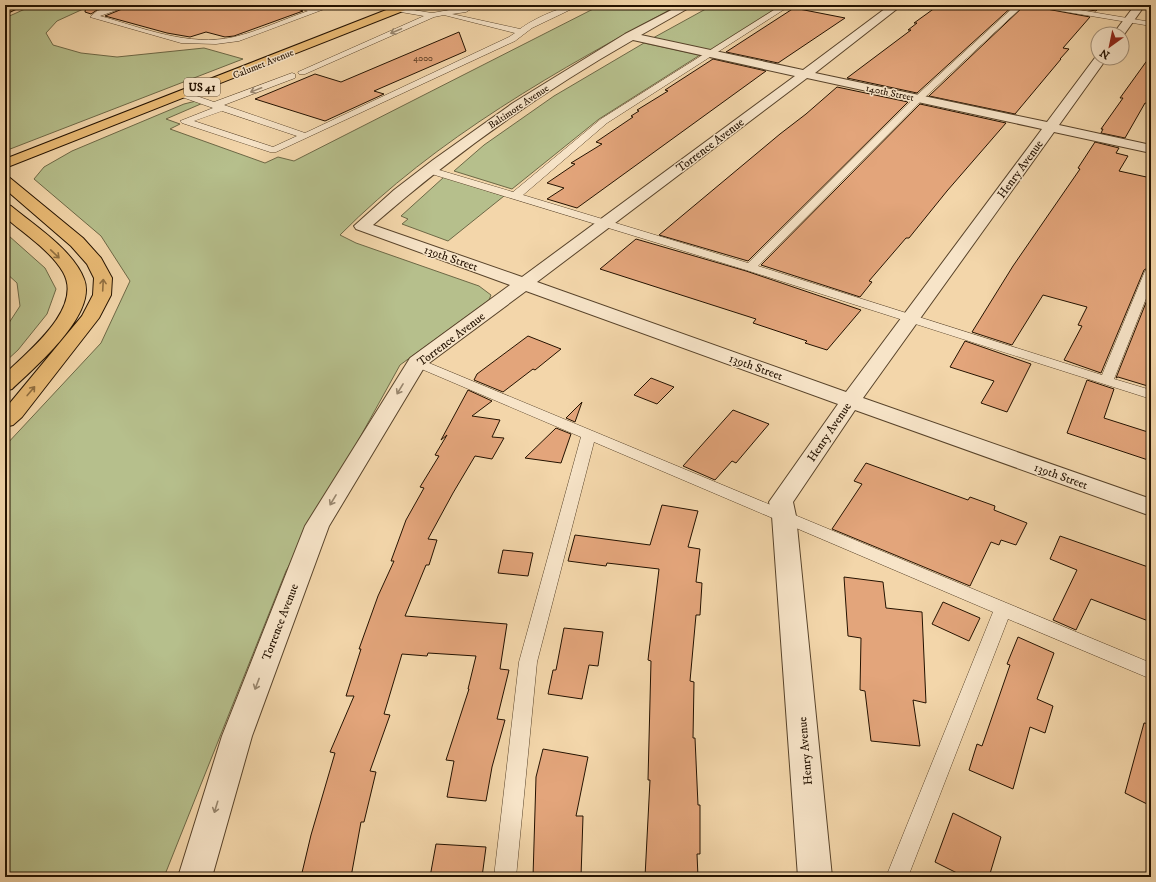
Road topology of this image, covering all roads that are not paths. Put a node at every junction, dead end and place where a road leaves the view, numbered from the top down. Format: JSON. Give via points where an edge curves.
{"nodes":[{"id":1,"x":18,"y":5,"type":"edge"},
{"id":2,"x":127,"y":5,"type":"edge"},
{"id":3,"x":292,"y":5,"type":"edge"},
{"id":4,"x":331,"y":5,"type":"edge"},
{"id":5,"x":474,"y":5,"type":"edge"},
{"id":6,"x":576,"y":5,"type":"edge"},
{"id":7,"x":689,"y":5,"type":"edge"},
{"id":8,"x":787,"y":5,"type":"edge"},
{"id":9,"x":897,"y":5,"type":"edge"},
{"id":10,"x":1020,"y":5,"type":"edge"},
{"id":11,"x":1037,"y":5,"type":"edge"},
{"id":12,"x":1140,"y":5,"type":"edge"},
{"id":13,"x":404,"y":7,"type":"edge"},
{"id":14,"x":316,"y":10,"type":"junction"},
{"id":15,"x":5,"y":11,"type":"edge"},
{"id":16,"x":436,"y":15,"type":"junction"},
{"id":17,"x":1129,"y":20,"type":"junction"},
{"id":18,"x":1151,"y":24,"type":"edge"},
{"id":19,"x":1125,"y":26,"type":"edge"},
{"id":20,"x":521,"y":32,"type":"junction"},
{"id":21,"x":629,"y":36,"type":"junction"},
{"id":22,"x":710,"y":53,"type":"junction"},
{"id":23,"x":1095,"y":66,"type":"edge"},
{"id":24,"x":302,"y":72,"type":"dead end"},
{"id":25,"x":805,"y":74,"type":"junction"},
{"id":26,"x":292,"y":76,"type":"dead end"},
{"id":27,"x":182,"y":94,"type":"junction"},
{"id":28,"x":919,"y":98,"type":"junction"},
{"id":29,"x":220,"y":106,"type":"junction"},
{"id":30,"x":1051,"y":127,"type":"junction"},
{"id":31,"x":306,"y":136,"type":"junction"},
{"id":32,"x":1151,"y":148,"type":"edge"},
{"id":33,"x":5,"y":164,"type":"edge"},
{"id":34,"x":429,"y":170,"type":"junction"},
{"id":35,"x":5,"y":180,"type":"edge"},
{"id":36,"x":516,"y":195,"type":"junction"},
{"id":37,"x":5,"y":209,"type":"edge"},
{"id":38,"x":607,"y":223,"type":"junction"},
{"id":39,"x":5,"y":225,"type":"edge"},
{"id":40,"x":362,"y":226,"type":"joint"},
{"id":41,"x":36,"y":236,"type":"junction"},
{"id":42,"x":750,"y":268,"type":"junction"},
{"id":43,"x":1151,"y":271,"type":"edge"},
{"id":44,"x":525,"y":284,"type":"junction"},
{"id":45,"x":910,"y":318,"type":"junction"},
{"id":46,"x":417,"y":362,"type":"junction"},
{"id":47,"x":1106,"y":380,"type":"junction"},
{"id":48,"x":5,"y":385,"type":"edge"},
{"id":49,"x":1151,"y":395,"type":"edge"},
{"id":50,"x":850,"y":401,"type":"junction"},
{"id":51,"x":5,"y":420,"type":"edge"},
{"id":52,"x":589,"y":434,"type":"junction"},
{"id":53,"x":1151,"y":508,"type":"edge"},
{"id":54,"x":784,"y":516,"type":"junction"},
{"id":55,"x":1003,"y":609,"type":"junction"},
{"id":56,"x":1151,"y":671,"type":"edge"},
{"id":57,"x":195,"y":877,"type":"edge"},
{"id":58,"x":505,"y":877,"type":"edge"},
{"id":59,"x":816,"y":877,"type":"edge"},
{"id":60,"x":897,"y":877,"type":"edge"}],
"edges":[{"from":1,"to":15,"type":"main road"},
{"from":2,"to":14,"type":"lane","via":[[94,17],[181,41],[195,42],[236,39]]},
{"from":3,"to":14,"type":"lane"},
{"from":4,"to":14,"type":"lane"},
{"from":5,"to":16,"type":"lane","via":[[463,10]]},
{"from":6,"to":20,"type":"lane"},
{"from":7,"to":21,"type":"street","name":"Baltimore Avenue"},
{"from":8,"to":22,"type":"lane"},
{"from":9,"to":25,"type":"street","name":"Torrence Avenue"},
{"from":10,"to":28,"type":"lane"},
{"from":11,"to":17,"type":"lane"},
{"from":12,"to":17,"type":"street"},
{"from":13,"to":16,"type":"lane"},
{"from":13,"to":27,"type":"main road","name":"Calumet Avenue","number":"US 41"},
{"from":16,"to":20,"type":"lane"},
{"from":16,"to":24,"type":"lane","one_way":true},
{"from":17,"to":18,"type":"lane"},
{"from":17,"to":19,"type":"street"},
{"from":20,"to":31,"type":"lane","via":[[512,39]]},
{"from":21,"to":22,"type":"street","name":"140th Street"},
{"from":21,"to":34,"type":"street","name":"Baltimore Avenue","via":[[524,100]]},
{"from":22,"to":25,"type":"street","name":"140th Street"},
{"from":22,"to":36,"type":"lane","via":[[604,121]]},
{"from":23,"to":30,"type":"street","name":"Henry Avenue"},
{"from":25,"to":28,"type":"street","name":"140th Street"},
{"from":25,"to":38,"type":"street","name":"Torrence Avenue"},
{"from":26,"to":29,"type":"lane","one_way":true},
{"from":27,"to":29,"type":"lane"},
{"from":27,"to":33,"type":"main road","name":"Calumet Avenue","number":"US 41"},
{"from":28,"to":30,"type":"street","name":"140th Street"},
{"from":28,"to":42,"type":"lane"},
{"from":29,"to":31,"type":"lane"},
{"from":29,"to":31,"type":"lane","via":[[185,121],[273,150]]},
{"from":30,"to":32,"type":"street","name":"140th Street"},
{"from":30,"to":45,"type":"street","name":"Henry Avenue"},
{"from":34,"to":36,"type":"lane"},
{"from":34,"to":40,"type":"street","name":"Baltimore Avenue","via":[[398,193]]},
{"from":51,"to":35,"type":"main road","one_way":true,"via":[[90,318],[102,295],[103,278],[95,262],[77,242]]},
{"from":36,"to":38,"type":"lane"},
{"from":37,"to":41,"type":"main road"},
{"from":38,"to":42,"type":"lane"},
{"from":38,"to":44,"type":"street","name":"Torrence Avenue"},
{"from":39,"to":41,"type":"main road"},
{"from":40,"to":44,"type":"street","name":"139th Street"},
{"from":41,"to":48,"type":"main road","one_way":true,"via":[[67,265],[75,277],[78,293],[73,308],[64,322]]},
{"from":42,"to":45,"type":"lane"},
{"from":43,"to":47,"type":"lane"},
{"from":44,"to":46,"type":"street","name":"Torrence Avenue"},
{"from":44,"to":50,"type":"street","name":"139th Street"},
{"from":45,"to":47,"type":"lane"},
{"from":45,"to":50,"type":"street","name":"Henry Avenue"},
{"from":46,"to":52,"type":"lane"},
{"from":46,"to":57,"type":"street","name":"Torrence Avenue","one_way":true,"via":[[317,526],[237,736]]},
{"from":47,"to":49,"type":"lane"},
{"from":50,"to":53,"type":"street","name":"139th Street"},
{"from":50,"to":54,"type":"street","name":"Henry Avenue","via":[[781,502]]},
{"from":52,"to":54,"type":"lane"},
{"from":52,"to":58,"type":"lane","via":[[528,662]]},
{"from":54,"to":55,"type":"lane"},
{"from":54,"to":59,"type":"street","name":"Henry Avenue"},
{"from":55,"to":56,"type":"lane"},
{"from":55,"to":60,"type":"lane"}]}
